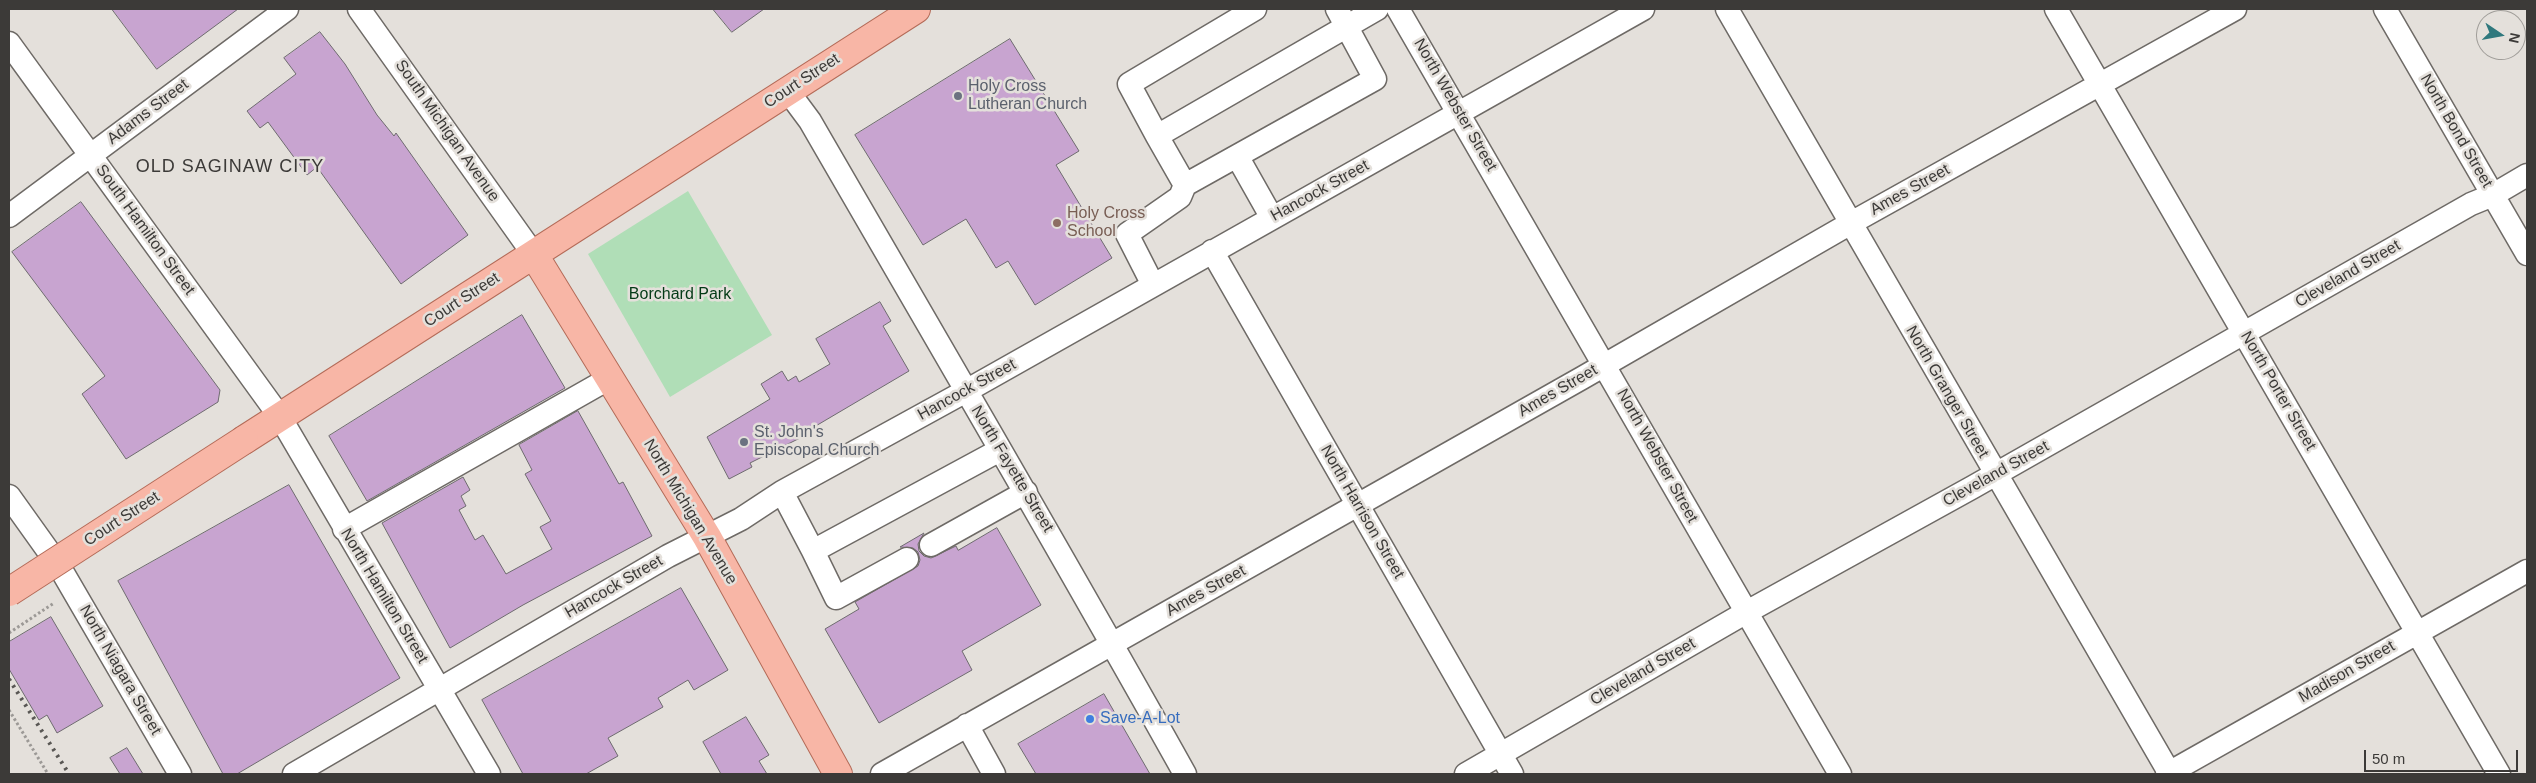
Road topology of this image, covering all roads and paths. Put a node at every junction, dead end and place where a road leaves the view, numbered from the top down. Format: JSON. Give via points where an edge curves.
{"nodes":[{"id":1,"x":287,"y":9,"type":"edge"},
{"id":2,"x":359,"y":9,"type":"edge"},
{"id":3,"x":916,"y":9,"type":"edge"},
{"id":4,"x":1255,"y":9,"type":"edge"},
{"id":5,"x":1377,"y":9,"type":"edge"},
{"id":6,"x":1398,"y":9,"type":"edge"},
{"id":7,"x":1643,"y":9,"type":"edge"},
{"id":8,"x":1727,"y":9,"type":"edge"},
{"id":9,"x":2056,"y":9,"type":"edge"},
{"id":10,"x":2235,"y":9,"type":"edge"},
{"id":11,"x":2385,"y":9,"type":"edge"},
{"id":12,"x":1343,"y":17,"type":"edge"},
{"id":13,"x":9,"y":43,"type":"edge"},
{"id":14,"x":2100,"y":85,"type":"junction"},
{"id":15,"x":787,"y":90,"type":"junction"},
{"id":16,"x":1460,"y":113,"type":"junction"},
{"id":17,"x":1157,"y":136,"type":"junction"},
{"id":18,"x":91,"y":155,"type":"junction"},
{"id":19,"x":1237,"y":156,"type":"junction"},
{"id":20,"x":2527,"y":175,"type":"edge"},
{"id":21,"x":1185,"y":185,"type":"junction"},
{"id":22,"x":2493,"y":195,"type":"junction"},
{"id":23,"x":9,"y":216,"type":"edge"},
{"id":24,"x":1272,"y":218,"type":"junction"},
{"id":25,"x":1850,"y":223,"type":"junction"},
{"id":26,"x":1212,"y":251,"type":"junction"},
{"id":27,"x":2527,"y":254,"type":"edge"},
{"id":28,"x":534,"y":255,"type":"junction"},
{"id":29,"x":1153,"y":285,"type":"junction"},
{"id":30,"x":2245,"y":333,"type":"junction"},
{"id":31,"x":1605,"y":365,"type":"junction"},
{"id":32,"x":610,"y":378,"type":"junction"},
{"id":33,"x":966,"y":390,"type":"junction"},
{"id":34,"x":280,"y":417,"type":"junction"},
{"id":35,"x":1000,"y":450,"type":"junction"},
{"id":36,"x":1995,"y":475,"type":"junction"},
{"id":37,"x":782,"y":492,"type":"junction"},
{"id":38,"x":1026,"y":492,"type":"junction"},
{"id":39,"x":9,"y":496,"type":"edge"},
{"id":40,"x":1358,"y":505,"type":"junction"},
{"id":41,"x":344,"y":529,"type":"junction"},
{"id":42,"x":707,"y":537,"type":"junction"},
{"id":43,"x":931,"y":545,"type":"dead end"},
{"id":44,"x":813,"y":551,"type":"junction"},
{"id":45,"x":907,"y":559,"type":"dead end"},
{"id":46,"x":2527,"y":571,"type":"edge"},
{"id":47,"x":9,"y":592,"type":"edge"},
{"id":48,"x":54,"y":603,"type":"dead end"},
{"id":49,"x":1745,"y":613,"type":"junction"},
{"id":50,"x":9,"y":633,"type":"edge"},
{"id":51,"x":2417,"y":633,"type":"junction"},
{"id":52,"x":1112,"y":644,"type":"junction"},
{"id":53,"x":440,"y":689,"type":"junction"},
{"id":54,"x":9,"y":710,"type":"edge"},
{"id":55,"x":967,"y":725,"type":"junction"},
{"id":56,"x":1501,"y":755,"type":"junction"},
{"id":57,"x":992,"y":773,"type":"edge"},
{"id":58,"x":48,"y":774,"type":"edge"},
{"id":59,"x":180,"y":774,"type":"edge"},
{"id":60,"x":294,"y":774,"type":"edge"},
{"id":61,"x":489,"y":774,"type":"edge"},
{"id":62,"x":838,"y":774,"type":"edge"},
{"id":63,"x":882,"y":774,"type":"edge"},
{"id":64,"x":1185,"y":774,"type":"edge"},
{"id":65,"x":1466,"y":774,"type":"edge"},
{"id":66,"x":1512,"y":774,"type":"edge"},
{"id":67,"x":1840,"y":774,"type":"edge"},
{"id":68,"x":2168,"y":774,"type":"edge"},
{"id":69,"x":2499,"y":774,"type":"edge"}],
"edges":[{"from":1,"to":18,"type":"street","name":"Adams Street"},
{"from":2,"to":28,"type":"street","name":"South Michigan Avenue"},
{"from":3,"to":15,"type":"main road","name":"Court Street"},
{"from":4,"to":17,"type":"street","via":[[1129,84]]},
{"from":5,"to":12,"type":"street"},
{"from":6,"to":16,"type":"street","name":"North Webster Street"},
{"from":7,"to":16,"type":"street","name":"Hancock Street"},
{"from":8,"to":25,"type":"street","name":"North Granger Street"},
{"from":9,"to":14,"type":"street","name":"North Porter Street"},
{"from":10,"to":14,"type":"street","name":"Ames Street"},
{"from":11,"to":22,"type":"street","name":"North Bond Street"},
{"from":12,"to":17,"type":"street"},
{"from":12,"to":19,"type":"street","via":[[1376,79]]},
{"from":13,"to":18,"type":"street","name":"South Hamilton Street"},
{"from":14,"to":25,"type":"street","name":"Ames Street"},
{"from":14,"to":30,"type":"street","name":"North Porter Street"},
{"from":15,"to":28,"type":"main road","name":"Court Street"},
{"from":15,"to":33,"type":"street","name":"North Fayette Street","via":[[810,122]]},
{"from":16,"to":24,"type":"street","name":"Hancock Street"},
{"from":16,"to":31,"type":"street","name":"North Webster Street"},
{"from":17,"to":21,"type":"street"},
{"from":18,"to":23,"type":"street","name":"Adams Street"},
{"from":18,"to":34,"type":"street","name":"South Hamilton Street"},
{"from":19,"to":21,"type":"street"},
{"from":19,"to":24,"type":"street"},
{"from":20,"to":22,"type":"street","name":"Cleveland Street"},
{"from":21,"to":29,"type":"street","via":[[1180,197],[1127,234]]},
{"from":22,"to":27,"type":"street","name":"North Bond Street"},
{"from":22,"to":30,"type":"street","name":"Cleveland Street","via":[[2471,204]]},
{"from":24,"to":26,"type":"street","name":"Hancock Street"},
{"from":25,"to":31,"type":"street","name":"Ames Street"},
{"from":25,"to":36,"type":"street","name":"North Granger Street"},
{"from":26,"to":29,"type":"street","name":"Hancock Street"},
{"from":26,"to":40,"type":"street","name":"North Harrison Street"},
{"from":28,"to":32,"type":"main road","name":"North Michigan Avenue"},
{"from":28,"to":34,"type":"main road","name":"Court Street"},
{"from":29,"to":33,"type":"street","name":"Hancock Street"},
{"from":30,"to":36,"type":"street","name":"Cleveland Street"},
{"from":30,"to":51,"type":"street","name":"North Porter Street"},
{"from":31,"to":40,"type":"street","name":"Ames Street"},
{"from":31,"to":49,"type":"street","name":"North Webster Street"},
{"from":32,"to":41,"type":"street"},
{"from":32,"to":42,"type":"main road","name":"North Michigan Avenue"},
{"from":33,"to":35,"type":"street","name":"North Fayette Street"},
{"from":33,"to":37,"type":"street","name":"Hancock Street"},
{"from":34,"to":41,"type":"street","name":"North Hamilton Street"},
{"from":34,"to":47,"type":"main road","name":"Court Street","bridge":true},
{"from":35,"to":38,"type":"street","name":"North Fayette Street"},
{"from":35,"to":44,"type":"street"},
{"from":36,"to":49,"type":"street","name":"Cleveland Street"},
{"from":36,"to":68,"type":"street","name":"North Granger Street"},
{"from":37,"to":42,"type":"street","name":"Hancock Street"},
{"from":37,"to":44,"type":"street"},
{"from":38,"to":43,"type":"street"},
{"from":38,"to":52,"type":"street","name":"North Fayette Street"},
{"from":39,"to":59,"type":"street","name":"North Niagara Street","via":[[59,566]]},
{"from":40,"to":52,"type":"street","name":"Ames Street"},
{"from":40,"to":56,"type":"street","name":"North Harrison Street"},
{"from":41,"to":53,"type":"street","name":"North Hamilton Street"},
{"from":42,"to":53,"type":"street","name":"Hancock Street","via":[[668,556]]},
{"from":42,"to":62,"type":"main road","name":"North Michigan Avenue"},
{"from":44,"to":45,"type":"street","via":[[836,598]]},
{"from":46,"to":51,"type":"street","name":"Madison Street"},
{"from":48,"to":50,"type":"path"},
{"from":49,"to":56,"type":"street","name":"Cleveland Street"},
{"from":49,"to":67,"type":"street","name":"North Webster Street"},
{"from":51,"to":68,"type":"street","name":"Madison Street"},
{"from":51,"to":69,"type":"street","name":"North Porter Street"},
{"from":52,"to":55,"type":"street","name":"Ames Street"},
{"from":52,"to":64,"type":"street","name":"North Fayette Street"},
{"from":53,"to":60,"type":"street","name":"Hancock Street"},
{"from":53,"to":61,"type":"street","name":"North Hamilton Street"},
{"from":54,"to":58,"type":"path"},
{"from":55,"to":57,"type":"street"},
{"from":55,"to":63,"type":"street","name":"Ames Street"},
{"from":56,"to":65,"type":"street","name":"Cleveland Street"},
{"from":56,"to":66,"type":"street","name":"North Harrison Street"}]}
